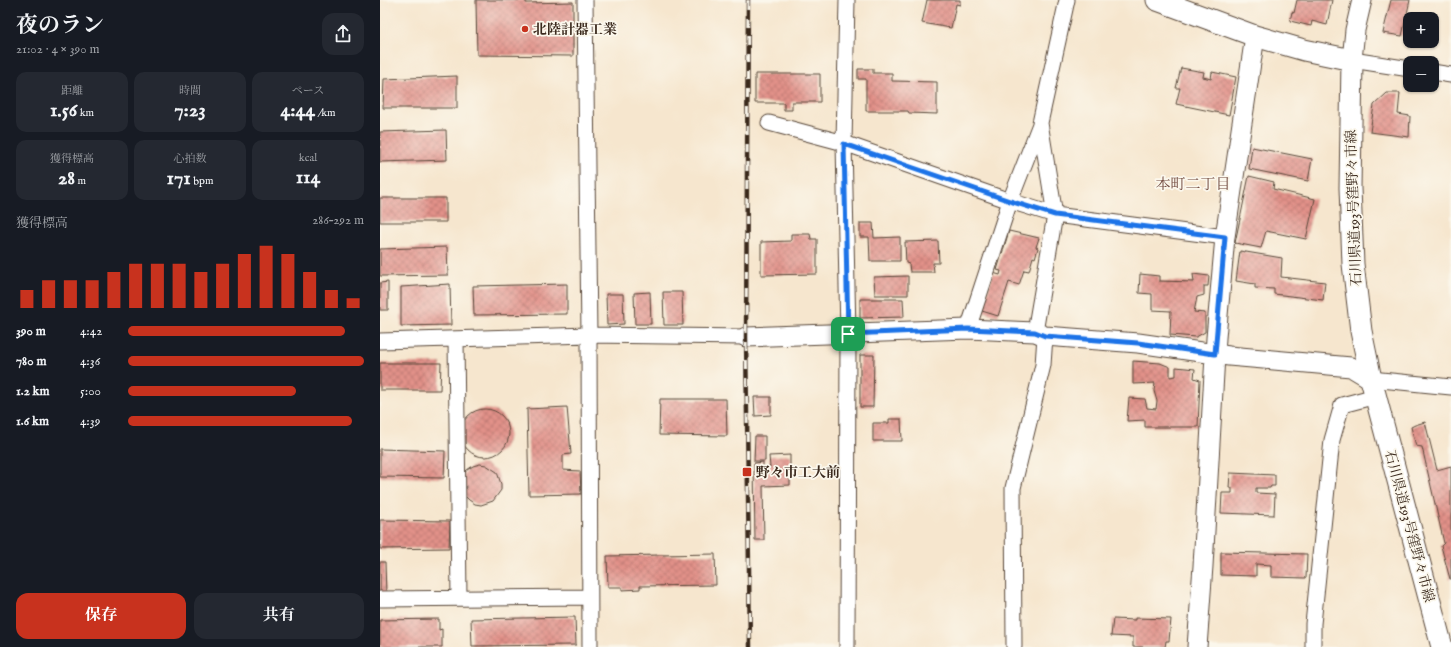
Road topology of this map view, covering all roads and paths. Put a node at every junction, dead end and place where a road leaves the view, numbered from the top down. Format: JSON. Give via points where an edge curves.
{"nodes":[{"id":1,"x":585,"y":0,"type":"edge"},
{"id":2,"x":847,"y":0,"type":"edge"},
{"id":3,"x":1068,"y":0,"type":"edge"},
{"id":4,"x":1157,"y":0,"type":"edge"},
{"id":5,"x":1362,"y":0,"type":"edge"},
{"id":6,"x":1255,"y":36,"type":"junction"},
{"id":7,"x":1352,"y":60,"type":"junction"},
{"id":8,"x":1403,"y":68,"type":"edge"},
{"id":9,"x":1439,"y":73,"type":"edge"},
{"id":10,"x":1451,"y":75,"type":"edge"},
{"id":11,"x":770,"y":123,"type":"dead end"},
{"id":12,"x":1040,"y":123,"type":"junction"},
{"id":13,"x":844,"y":144,"type":"junction"},
{"id":14,"x":1010,"y":201,"type":"junction"},
{"id":15,"x":1055,"y":215,"type":"junction"},
{"id":16,"x":1225,"y":237,"type":"junction"},
{"id":17,"x":968,"y":329,"type":"junction"},
{"id":18,"x":848,"y":334,"type":"junction"},
{"id":19,"x":1040,"y":334,"type":"junction"},
{"id":20,"x":589,"y":335,"type":"junction"},
{"id":21,"x":746,"y":337,"type":"joint"},
{"id":22,"x":456,"y":339,"type":"junction"},
{"id":23,"x":380,"y":341,"type":"edge"},
{"id":24,"x":1215,"y":354,"type":"junction"},
{"id":25,"x":1451,"y":386,"type":"edge"},
{"id":26,"x":1373,"y":388,"type":"junction"},
{"id":27,"x":459,"y":598,"type":"junction"},
{"id":28,"x":589,"y":598,"type":"junction"},
{"id":29,"x":380,"y":599,"type":"edge"},
{"id":30,"x":590,"y":647,"type":"edge"},
{"id":31,"x":847,"y":647,"type":"edge"},
{"id":32,"x":1014,"y":647,"type":"edge"},
{"id":33,"x":1197,"y":647,"type":"edge"},
{"id":34,"x":1313,"y":647,"type":"edge"},
{"id":35,"x":1442,"y":647,"type":"edge"}],
"edges":[{"from":1,"to":20,"type":"street"},
{"from":2,"to":13,"type":"street"},
{"from":3,"to":12,"type":"street"},
{"from":4,"to":6,"type":"main road"},
{"from":5,"to":7,"type":"street"},
{"from":6,"to":7,"type":"main road"},
{"from":6,"to":16,"type":"street"},
{"from":7,"to":8,"type":"street"},
{"from":7,"to":26,"type":"main road","name":"石川県道193号窪野々市線","via":[[1350,188],[1353,264],[1361,331]]},
{"from":9,"to":10,"type":"street"},
{"from":11,"to":13,"type":"street"},
{"from":12,"to":14,"type":"street"},
{"from":12,"to":15,"type":"street"},
{"from":13,"to":14,"type":"street"},
{"from":13,"to":18,"type":"street"},
{"from":14,"to":15,"type":"street"},
{"from":14,"to":17,"type":"street"},
{"from":15,"to":16,"type":"street"},
{"from":15,"to":19,"type":"street"},
{"from":16,"to":24,"type":"street"},
{"from":17,"to":18,"type":"street"},
{"from":17,"to":19,"type":"street"},
{"from":18,"to":21,"type":"street"},
{"from":18,"to":31,"type":"street"},
{"from":19,"to":24,"type":"street","via":[[1138,343]]},
{"from":19,"to":32,"type":"street","via":[[1043,365],[1014,488]]},
{"from":20,"to":21,"type":"street"},
{"from":20,"to":22,"type":"street"},
{"from":20,"to":28,"type":"street"},
{"from":22,"to":23,"type":"street"},
{"from":22,"to":27,"type":"street"},
{"from":24,"to":26,"type":"street","via":[[1351,367]]},
{"from":24,"to":33,"type":"street"},
{"from":25,"to":26,"type":"street"},
{"from":26,"to":34,"type":"street","via":[[1342,405],[1332,440]]},
{"from":26,"to":35,"type":"main road","name":"石川県道193号窪野々市線"},
{"from":27,"to":28,"type":"street"},
{"from":27,"to":29,"type":"street"},
{"from":28,"to":30,"type":"street"}]}
